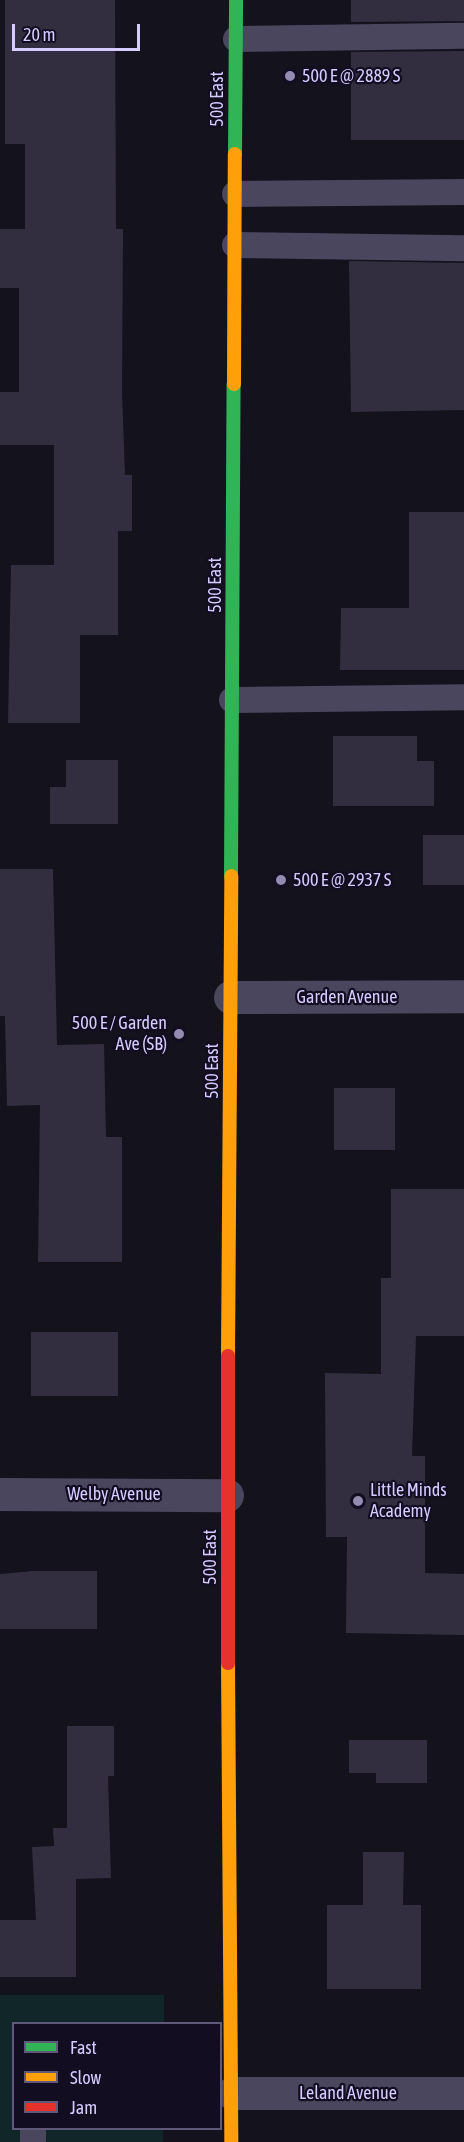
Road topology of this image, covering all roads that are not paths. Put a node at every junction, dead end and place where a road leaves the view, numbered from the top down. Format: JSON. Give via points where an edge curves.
{"nodes":[{"id":1,"x":236,"y":0,"type":"edge"},
{"id":2,"x":464,"y":36,"type":"edge"},
{"id":3,"x":236,"y":39,"type":"junction"},
{"id":4,"x":464,"y":192,"type":"edge"},
{"id":5,"x":235,"y":194,"type":"junction"},
{"id":6,"x":235,"y":245,"type":"junction"},
{"id":7,"x":464,"y":248,"type":"edge"},
{"id":8,"x":464,"y":698,"type":"edge"},
{"id":9,"x":232,"y":700,"type":"junction"},
{"id":10,"x":464,"y":996,"type":"edge"},
{"id":11,"x":230,"y":997,"type":"junction"},
{"id":12,"x":0,"y":1494,"type":"edge"},
{"id":13,"x":227,"y":1495,"type":"junction"},
{"id":14,"x":228,"y":2082,"type":"edge"},
{"id":15,"x":464,"y":2093,"type":"edge"},
{"id":16,"x":231,"y":2142,"type":"edge"}],
"edges":[{"from":1,"to":3,"type":"street","name":"500 East"},
{"from":2,"to":3,"type":"lane"},
{"from":3,"to":5,"type":"street","name":"500 East"},
{"from":4,"to":5,"type":"lane"},
{"from":5,"to":6,"type":"street","name":"500 East"},
{"from":6,"to":7,"type":"lane"},
{"from":6,"to":9,"type":"street","name":"500 East"},
{"from":8,"to":9,"type":"lane"},
{"from":9,"to":11,"type":"street","name":"500 East"},
{"from":10,"to":11,"type":"street","name":"Garden Avenue"},
{"from":11,"to":13,"type":"street","name":"500 East"},
{"from":12,"to":13,"type":"street","name":"Welby Avenue"},
{"from":13,"to":14,"type":"street","name":"500 East"},
{"from":14,"to":15,"type":"street","name":"Leland Avenue"},
{"from":14,"to":16,"type":"street","name":"500 East"}]}
